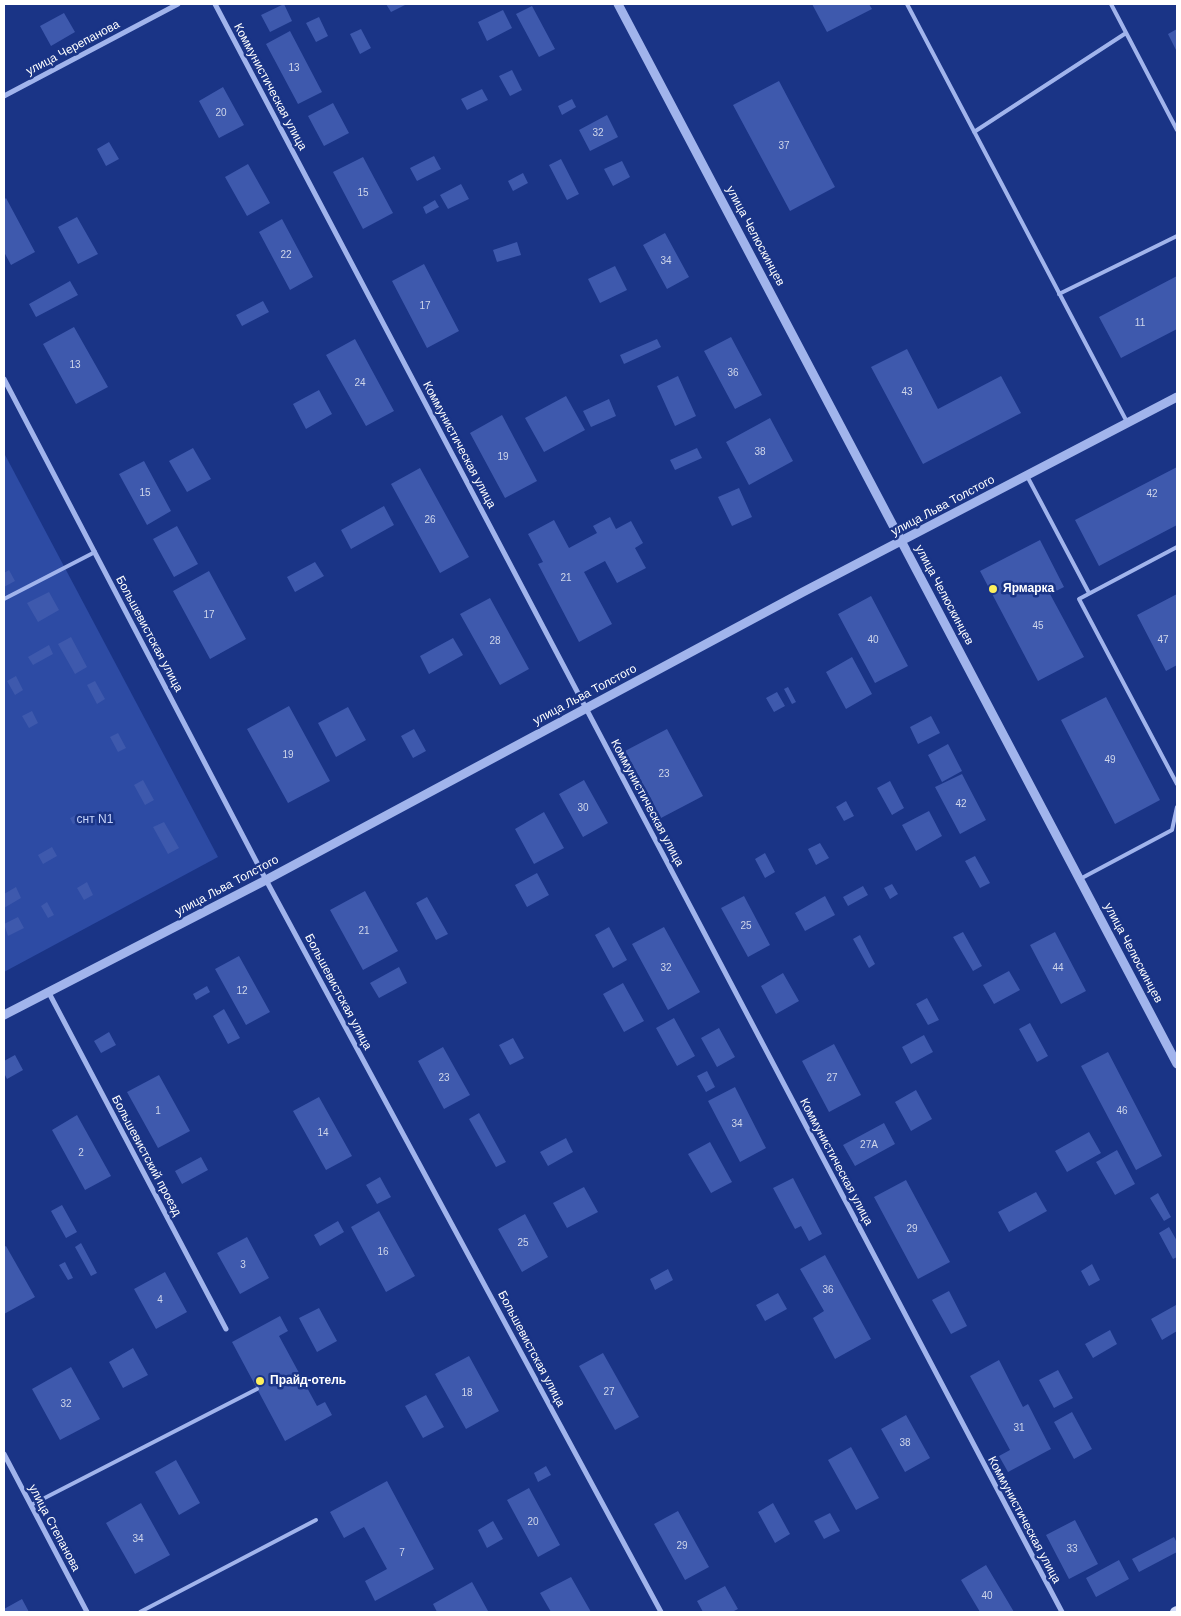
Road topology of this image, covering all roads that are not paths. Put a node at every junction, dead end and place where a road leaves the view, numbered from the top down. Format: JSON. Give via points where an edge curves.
{"nodes":[{"id":1,"x":178,"y":4,"type":"edge"},
{"id":2,"x":215,"y":4,"type":"edge"},
{"id":3,"x":618,"y":4,"type":"edge"},
{"id":4,"x":907,"y":4,"type":"edge"},
{"id":5,"x":1111,"y":4,"type":"edge"},
{"id":6,"x":1126,"y":33,"type":"junction"},
{"id":7,"x":4,"y":96,"type":"edge"},
{"id":8,"x":1177,"y":130,"type":"edge"},
{"id":9,"x":974,"y":132,"type":"junction"},
{"id":10,"x":1177,"y":236,"type":"edge"},
{"id":11,"x":1059,"y":294,"type":"junction"},
{"id":12,"x":4,"y":379,"type":"edge"},
{"id":13,"x":1177,"y":397,"type":"edge"},
{"id":14,"x":1127,"y":423,"type":"junction"},
{"id":15,"x":1027,"y":476,"type":"junction"},
{"id":16,"x":902,"y":542,"type":"junction"},
{"id":17,"x":1177,"y":547,"type":"edge"},
{"id":18,"x":94,"y":552,"type":"junction"},
{"id":19,"x":1089,"y":594,"type":"junction"},
{"id":20,"x":4,"y":599,"type":"edge"},
{"id":21,"x":586,"y":708,"type":"junction"},
{"id":22,"x":1177,"y":784,"type":"edge"},
{"id":23,"x":1177,"y":807,"type":"edge"},
{"id":24,"x":1080,"y":879,"type":"junction"},
{"id":25,"x":266,"y":880,"type":"junction"},
{"id":26,"x":49,"y":993,"type":"junction"},
{"id":27,"x":4,"y":1016,"type":"edge"},
{"id":28,"x":1177,"y":1064,"type":"edge"},
{"id":29,"x":226,"y":1329,"type":"dead end"},
{"id":30,"x":257,"y":1389,"type":"dead end"},
{"id":31,"x":4,"y":1454,"type":"edge"},
{"id":32,"x":31,"y":1505,"type":"junction"},
{"id":33,"x":316,"y":1520,"type":"dead end"},
{"id":34,"x":87,"y":1612,"type":"edge"},
{"id":35,"x":140,"y":1612,"type":"edge"},
{"id":36,"x":661,"y":1612,"type":"edge"},
{"id":37,"x":1062,"y":1612,"type":"edge"}],
"edges":[{"from":1,"to":7,"type":"street","name":"улица Черепанова"},
{"from":2,"to":21,"type":"street","name":"Коммунистическая улица"},
{"from":3,"to":16,"type":"street","name":"улица Челюскинцев"},
{"from":4,"to":9,"type":"lane"},
{"from":5,"to":6,"type":"lane"},
{"from":6,"to":8,"type":"lane"},
{"from":6,"to":9,"type":"lane"},
{"from":9,"to":11,"type":"lane"},
{"from":10,"to":11,"type":"lane"},
{"from":11,"to":14,"type":"lane"},
{"from":12,"to":18,"type":"street","name":"Большевистская улица"},
{"from":13,"to":14,"type":"street","name":"улица Льва Толстого"},
{"from":14,"to":15,"type":"street","name":"улица Льва Толстого"},
{"from":15,"to":16,"type":"street","name":"улица Льва Толстого"},
{"from":15,"to":19,"type":"lane"},
{"from":16,"to":21,"type":"street","name":"улица Льва Толстого"},
{"from":16,"to":24,"type":"street","name":"улица Челюскинцев"},
{"from":17,"to":19,"type":"lane"},
{"from":18,"to":20,"type":"lane"},
{"from":18,"to":25,"type":"street","name":"Большевистская улица"},
{"from":19,"to":22,"type":"lane","via":[[1079,599]]},
{"from":21,"to":25,"type":"street","name":"улица Льва Толстого"},
{"from":21,"to":37,"type":"street","name":"Коммунистическая улица"},
{"from":23,"to":24,"type":"lane","via":[[1172,830]]},
{"from":24,"to":28,"type":"street","name":"улица Челюскинцев"},
{"from":25,"to":26,"type":"street","name":"улица Льва Толстого"},
{"from":25,"to":36,"type":"street","name":"Большевистская улица"},
{"from":26,"to":27,"type":"street","name":"улица Льва Толстого"},
{"from":26,"to":29,"type":"street","name":"Большевистский проезд"},
{"from":30,"to":32,"type":"lane"},
{"from":31,"to":32,"type":"street","name":"улица Степанова"},
{"from":32,"to":34,"type":"street","name":"улица Степанова"},
{"from":33,"to":35,"type":"lane"}]}
